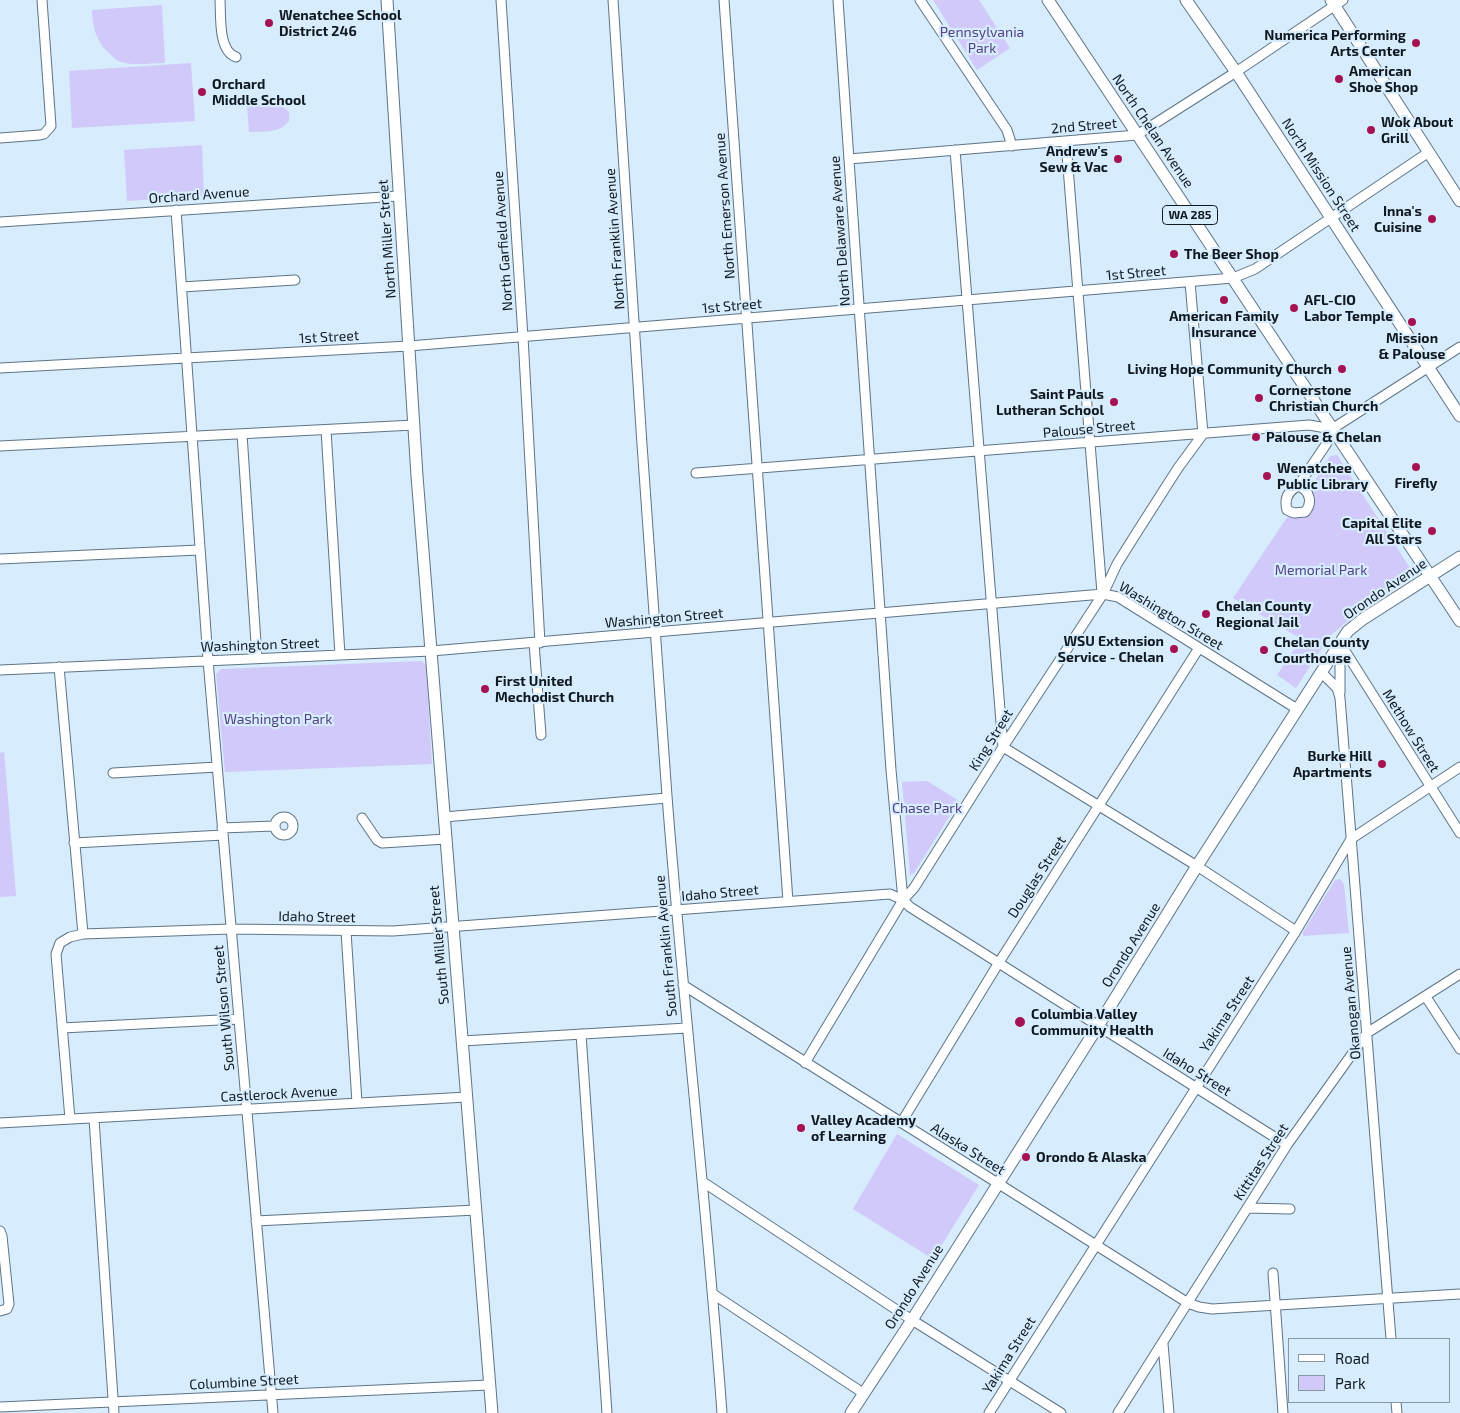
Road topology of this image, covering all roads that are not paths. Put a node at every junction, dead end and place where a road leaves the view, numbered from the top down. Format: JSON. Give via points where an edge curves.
{"nodes":[{"id":1,"x":42,"y":0,"type":"edge"},
{"id":2,"x":220,"y":0,"type":"edge"},
{"id":3,"x":387,"y":0,"type":"edge"},
{"id":4,"x":501,"y":0,"type":"edge"},
{"id":5,"x":612,"y":0,"type":"edge"},
{"id":6,"x":724,"y":0,"type":"edge"},
{"id":7,"x":838,"y":0,"type":"edge"},
{"id":8,"x":920,"y":0,"type":"edge"},
{"id":9,"x":1048,"y":0,"type":"edge"},
{"id":10,"x":1186,"y":0,"type":"edge"},
{"id":11,"x":1336,"y":2,"type":"edge"},
{"id":12,"x":236,"y":57,"type":"dead end"},
{"id":13,"x":1236,"y":72,"type":"junction"},
{"id":14,"x":1137,"y":135,"type":"junction"},
{"id":15,"x":0,"y":138,"type":"edge"},
{"id":16,"x":1066,"y":142,"type":"junction"},
{"id":17,"x":1012,"y":146,"type":"junction"},
{"id":18,"x":955,"y":150,"type":"junction"},
{"id":19,"x":1430,"y":152,"type":"junction"},
{"id":20,"x":849,"y":159,"type":"junction"},
{"id":21,"x":400,"y":196,"type":"junction"},
{"id":22,"x":1460,"y":201,"type":"edge"},
{"id":23,"x":176,"y":210,"type":"junction"},
{"id":24,"x":1331,"y":218,"type":"junction"},
{"id":25,"x":0,"y":222,"type":"edge"},
{"id":26,"x":1233,"y":278,"type":"junction"},
{"id":27,"x":295,"y":280,"type":"dead end"},
{"id":28,"x":1190,"y":282,"type":"junction"},
{"id":29,"x":182,"y":287,"type":"junction"},
{"id":30,"x":1079,"y":292,"type":"junction"},
{"id":31,"x":967,"y":300,"type":"junction"},
{"id":32,"x":860,"y":309,"type":"junction"},
{"id":33,"x":747,"y":319,"type":"junction"},
{"id":34,"x":634,"y":328,"type":"junction"},
{"id":35,"x":523,"y":337,"type":"junction"},
{"id":36,"x":409,"y":346,"type":"junction"},
{"id":37,"x":1460,"y":347,"type":"edge"},
{"id":38,"x":186,"y":359,"type":"junction"},
{"id":39,"x":1428,"y":367,"type":"junction"},
{"id":40,"x":0,"y":368,"type":"edge"},
{"id":41,"x":1460,"y":416,"type":"edge"},
{"id":42,"x":414,"y":425,"type":"junction"},
{"id":43,"x":1332,"y":429,"type":"junction"},
{"id":44,"x":326,"y":430,"type":"junction"},
{"id":45,"x":242,"y":434,"type":"junction"},
{"id":46,"x":1203,"y":434,"type":"junction"},
{"id":47,"x":191,"y":436,"type":"junction"},
{"id":48,"x":1090,"y":443,"type":"junction"},
{"id":49,"x":0,"y":446,"type":"edge"},
{"id":50,"x":980,"y":452,"type":"junction"},
{"id":51,"x":869,"y":460,"type":"junction"},
{"id":52,"x":757,"y":469,"type":"junction"},
{"id":53,"x":696,"y":473,"type":"dead end"},
{"id":54,"x":417,"y":476,"type":"joint"},
{"id":55,"x":644,"y":476,"type":"joint"},
{"id":56,"x":1298,"y":486,"type":"dead end"},
{"id":57,"x":200,"y":550,"type":"junction"},
{"id":58,"x":1460,"y":557,"type":"edge"},
{"id":59,"x":0,"y":559,"type":"edge"},
{"id":60,"x":1431,"y":576,"type":"junction"},
{"id":61,"x":1102,"y":594,"type":"junction"},
{"id":62,"x":991,"y":602,"type":"junction"},
{"id":63,"x":880,"y":612,"type":"junction"},
{"id":64,"x":1460,"y":621,"type":"edge"},
{"id":65,"x":768,"y":623,"type":"junction"},
{"id":66,"x":655,"y":633,"type":"junction"},
{"id":67,"x":537,"y":643,"type":"junction"},
{"id":68,"x":1340,"y":643,"type":"junction"},
{"id":69,"x":1199,"y":648,"type":"junction"},
{"id":70,"x":431,"y":651,"type":"junction"},
{"id":71,"x":340,"y":655,"type":"junction"},
{"id":72,"x":257,"y":658,"type":"junction"},
{"id":73,"x":208,"y":660,"type":"junction"},
{"id":74,"x":59,"y":667,"type":"junction"},
{"id":75,"x":0,"y":670,"type":"edge"},
{"id":76,"x":1321,"y":672,"type":"junction"},
{"id":77,"x":1340,"y":698,"type":"junction"},
{"id":78,"x":1297,"y":709,"type":"junction"},
{"id":79,"x":541,"y":735,"type":"dead end"},
{"id":80,"x":1003,"y":747,"type":"junction"},
{"id":81,"x":217,"y":767,"type":"junction"},
{"id":82,"x":1460,"y":767,"type":"edge"},
{"id":83,"x":113,"y":773,"type":"dead end"},
{"id":84,"x":1430,"y":786,"type":"junction"},
{"id":85,"x":667,"y":798,"type":"junction"},
{"id":86,"x":1099,"y":806,"type":"junction"},
{"id":87,"x":444,"y":816,"type":"junction"},
{"id":88,"x":362,"y":818,"type":"dead end"},
{"id":89,"x":274,"y":826,"type":"dead end"},
{"id":90,"x":222,"y":831,"type":"junction"},
{"id":91,"x":1460,"y":832,"type":"edge"},
{"id":92,"x":446,"y":839,"type":"junction"},
{"id":93,"x":1351,"y":839,"type":"junction"},
{"id":94,"x":74,"y":842,"type":"junction"},
{"id":95,"x":1197,"y":866,"type":"junction"},
{"id":96,"x":903,"y":900,"type":"junction"},
{"id":97,"x":788,"y":901,"type":"junction"},
{"id":98,"x":677,"y":910,"type":"junction"},
{"id":99,"x":453,"y":928,"type":"junction"},
{"id":100,"x":231,"y":929,"type":"junction"},
{"id":101,"x":346,"y":931,"type":"junction"},
{"id":102,"x":1296,"y":931,"type":"junction"},
{"id":103,"x":82,"y":934,"type":"junction"},
{"id":104,"x":998,"y":964,"type":"junction"},
{"id":105,"x":1460,"y":974,"type":"edge"},
{"id":106,"x":683,"y":984,"type":"junction"},
{"id":107,"x":1426,"y":997,"type":"junction"},
{"id":108,"x":239,"y":1019,"type":"junction"},
{"id":109,"x":1098,"y":1026,"type":"junction"},
{"id":110,"x":62,"y":1028,"type":"junction"},
{"id":111,"x":687,"y":1028,"type":"junction"},
{"id":112,"x":1367,"y":1033,"type":"junction"},
{"id":113,"x":581,"y":1034,"type":"junction"},
{"id":114,"x":462,"y":1041,"type":"junction"},
{"id":115,"x":1460,"y":1050,"type":"edge"},
{"id":116,"x":805,"y":1063,"type":"junction"},
{"id":117,"x":1196,"y":1088,"type":"junction"},
{"id":118,"x":466,"y":1098,"type":"junction"},
{"id":119,"x":357,"y":1104,"type":"junction"},
{"id":120,"x":247,"y":1110,"type":"junction"},
{"id":121,"x":70,"y":1119,"type":"junction"},
{"id":122,"x":94,"y":1119,"type":"junction"},
{"id":123,"x":0,"y":1123,"type":"edge"},
{"id":124,"x":901,"y":1123,"type":"junction"},
{"id":125,"x":1287,"y":1145,"type":"junction"},
{"id":126,"x":703,"y":1182,"type":"junction"},
{"id":127,"x":997,"y":1183,"type":"junction"},
{"id":128,"x":1247,"y":1208,"type":"junction"},
{"id":129,"x":1290,"y":1209,"type":"dead end"},
{"id":130,"x":476,"y":1210,"type":"junction"},
{"id":131,"x":256,"y":1221,"type":"junction"},
{"id":132,"x":0,"y":1231,"type":"edge"},
{"id":133,"x":1096,"y":1245,"type":"junction"},
{"id":134,"x":1273,"y":1273,"type":"dead end"},
{"id":135,"x":713,"y":1294,"type":"junction"},
{"id":136,"x":1460,"y":1294,"type":"edge"},
{"id":137,"x":1388,"y":1298,"type":"junction"},
{"id":138,"x":1188,"y":1303,"type":"junction"},
{"id":139,"x":1275,"y":1305,"type":"junction"},
{"id":140,"x":0,"y":1311,"type":"edge"},
{"id":141,"x":912,"y":1320,"type":"junction"},
{"id":142,"x":1391,"y":1338,"type":"edge"},
{"id":143,"x":1163,"y":1343,"type":"junction"},
{"id":144,"x":1010,"y":1381,"type":"junction"},
{"id":145,"x":490,"y":1385,"type":"junction"},
{"id":146,"x":863,"y":1393,"type":"junction"},
{"id":147,"x":272,"y":1394,"type":"junction"},
{"id":148,"x":114,"y":1402,"type":"junction"},
{"id":149,"x":0,"y":1407,"type":"edge"},
{"id":150,"x":114,"y":1413,"type":"edge"},
{"id":151,"x":273,"y":1413,"type":"edge"},
{"id":152,"x":492,"y":1413,"type":"edge"},
{"id":153,"x":607,"y":1413,"type":"edge"},
{"id":154,"x":722,"y":1413,"type":"edge"},
{"id":155,"x":851,"y":1413,"type":"edge"},
{"id":156,"x":989,"y":1413,"type":"edge"},
{"id":157,"x":1061,"y":1413,"type":"edge"},
{"id":158,"x":1118,"y":1413,"type":"edge"},
{"id":159,"x":1169,"y":1413,"type":"edge"},
{"id":160,"x":1283,"y":1413,"type":"edge"}],
"edges":[{"from":1,"to":15,"type":"street","via":[[51,123],[47,132],[40,135]]},
{"from":2,"to":12,"type":"street","via":[[225,48]]},
{"from":3,"to":21,"type":"main road","name":"North Miller Street"},
{"from":4,"to":35,"type":"street","name":"North Garfield Avenue"},
{"from":5,"to":34,"type":"street","name":"North Franklin Avenue"},
{"from":6,"to":33,"type":"street","name":"North Emerson Avenue"},
{"from":7,"to":20,"type":"street","name":"North Delaware Avenue"},
{"from":8,"to":17,"type":"street","via":[[1007,130]]},
{"from":9,"to":14,"type":"main road","name":"North Chelan Avenue","number":"WA 285"},
{"from":10,"to":13,"type":"main road","name":"North Mission Street"},
{"from":11,"to":13,"type":"street","name":"2nd Street"},
{"from":11,"to":19,"type":"main road"},
{"from":13,"to":14,"type":"street","name":"2nd Street"},
{"from":13,"to":24,"type":"main road","name":"North Mission Street"},
{"from":14,"to":16,"type":"street","name":"2nd Street"},
{"from":14,"to":26,"type":"main road","name":"North Chelan Avenue","number":"WA 285"},
{"from":16,"to":17,"type":"street","name":"2nd Street"},
{"from":16,"to":30,"type":"street"},
{"from":17,"to":18,"type":"street","name":"2nd Street"},
{"from":18,"to":20,"type":"street","name":"2nd Street"},
{"from":18,"to":31,"type":"street"},
{"from":19,"to":22,"type":"main road"},
{"from":19,"to":24,"type":"street","name":"1st Street"},
{"from":20,"to":32,"type":"street","name":"North Delaware Avenue"},
{"from":21,"to":23,"type":"street","name":"Orchard Avenue"},
{"from":21,"to":36,"type":"main road","name":"North Miller Street"},
{"from":23,"to":25,"type":"street","name":"Orchard Avenue"},
{"from":23,"to":29,"type":"street","name":"South Wilson Street"},
{"from":24,"to":26,"type":"street","name":"1st Street","via":[[1250,272]]},
{"from":24,"to":39,"type":"main road","name":"North Mission Street"},
{"from":26,"to":28,"type":"street","name":"1st Street"},
{"from":26,"to":43,"type":"main road","name":"North Chelan Avenue","number":"WA 285"},
{"from":27,"to":29,"type":"street"},
{"from":28,"to":30,"type":"street","name":"1st Street"},
{"from":28,"to":46,"type":"street"},
{"from":29,"to":38,"type":"street","name":"South Wilson Street"},
{"from":30,"to":31,"type":"street","name":"1st Street"},
{"from":30,"to":48,"type":"street"},
{"from":31,"to":32,"type":"street","name":"1st Street"},
{"from":31,"to":50,"type":"street"},
{"from":32,"to":33,"type":"street","name":"1st Street"},
{"from":32,"to":51,"type":"street","name":"North Delaware Avenue"},
{"from":33,"to":34,"type":"street","name":"1st Street"},
{"from":33,"to":52,"type":"street","name":"North Emerson Avenue"},
{"from":34,"to":35,"type":"street","name":"1st Street"},
{"from":34,"to":55,"type":"street","name":"North Franklin Avenue"},
{"from":35,"to":36,"type":"street","name":"1st Street"},
{"from":35,"to":67,"type":"street","name":"North Garfield Avenue"},
{"from":36,"to":38,"type":"street","name":"1st Street"},
{"from":36,"to":42,"type":"main road","name":"North Miller Street"},
{"from":37,"to":39,"type":"street"},
{"from":38,"to":40,"type":"street","name":"1st Street"},
{"from":38,"to":47,"type":"street","name":"South Wilson Street"},
{"from":39,"to":41,"type":"main road","name":"North Mission Street"},
{"from":39,"to":43,"type":"street"},
{"from":42,"to":44,"type":"street"},
{"from":42,"to":54,"type":"main road","name":"North Miller Street"},
{"from":43,"to":46,"type":"street","name":"Palouse Street","via":[[1309,425]]},
{"from":43,"to":56,"type":"street","via":[[1327,443]]},
{"from":43,"to":60,"type":"main road","number":"WA 285"},
{"from":44,"to":45,"type":"street"},
{"from":44,"to":71,"type":"street"},
{"from":45,"to":47,"type":"street"},
{"from":45,"to":72,"type":"street"},
{"from":46,"to":48,"type":"street","name":"Palouse Street"},
{"from":46,"to":61,"type":"street","name":"King Street","via":[[1121,557]]},
{"from":47,"to":49,"type":"street"},
{"from":47,"to":57,"type":"street","name":"South Wilson Street"},
{"from":48,"to":50,"type":"street","name":"Palouse Street"},
{"from":48,"to":61,"type":"street"},
{"from":50,"to":51,"type":"street","name":"Palouse Street"},
{"from":50,"to":62,"type":"street"},
{"from":51,"to":52,"type":"street","name":"Palouse Street"},
{"from":51,"to":63,"type":"street","name":"North Delaware Avenue"},
{"from":52,"to":53,"type":"street","name":"Palouse Street"},
{"from":52,"to":65,"type":"street","name":"North Emerson Avenue"},
{"from":54,"to":70,"type":"main road","name":"South Miller Street"},
{"from":55,"to":66,"type":"street","name":"South Franklin Avenue"},
{"from":57,"to":59,"type":"street"},
{"from":57,"to":73,"type":"street","name":"South Wilson Street"},
{"from":58,"to":60,"type":"main road","name":"Orondo Avenue"},
{"from":60,"to":64,"type":"main road","number":"WA 285"},
{"from":60,"to":68,"type":"main road","name":"Orondo Avenue","via":[[1348,631]]},
{"from":61,"to":62,"type":"street","name":"Washington Street"},
{"from":61,"to":69,"type":"street","name":"Washington Street","via":[[1118,598]]},
{"from":61,"to":80,"type":"street","name":"King Street"},
{"from":62,"to":63,"type":"street","name":"Washington Street"},
{"from":62,"to":80,"type":"street"},
{"from":63,"to":65,"type":"street","name":"Washington Street"},
{"from":63,"to":96,"type":"street","name":"North Delaware Avenue"},
{"from":65,"to":66,"type":"street","name":"Washington Street"},
{"from":65,"to":97,"type":"street","name":"North Emerson Avenue"},
{"from":66,"to":67,"type":"street","name":"Washington Street"},
{"from":66,"to":85,"type":"street","name":"South Franklin Avenue"},
{"from":67,"to":70,"type":"street","name":"Washington Street"},
{"from":67,"to":79,"type":"street","name":"North Garfield Avenue"},
{"from":68,"to":76,"type":"main road","name":"Orondo Avenue"},
{"from":68,"to":77,"type":"street"},
{"from":68,"to":84,"type":"street","name":"Methow Street"},
{"from":69,"to":78,"type":"street","name":"Washington Street"},
{"from":69,"to":86,"type":"street","name":"Douglas Street"},
{"from":70,"to":71,"type":"street","name":"Washington Street"},
{"from":70,"to":87,"type":"main road","name":"South Miller Street"},
{"from":71,"to":72,"type":"street","name":"Washington Street"},
{"from":72,"to":73,"type":"street","name":"Washington Street"},
{"from":73,"to":74,"type":"street","name":"Washington Street"},
{"from":73,"to":81,"type":"street","name":"South Wilson Street"},
{"from":74,"to":75,"type":"street","name":"Washington Street"},
{"from":74,"to":94,"type":"street"},
{"from":76,"to":77,"type":"street","name":"Okanogan Avenue","via":[[1337,688]]},
{"from":76,"to":78,"type":"main road","name":"Orondo Avenue"},
{"from":77,"to":93,"type":"street","name":"Okanogan Avenue"},
{"from":78,"to":95,"type":"main road","name":"Orondo Avenue"},
{"from":80,"to":86,"type":"street"},
{"from":80,"to":96,"type":"street","name":"King Street","via":[[914,888]]},
{"from":81,"to":83,"type":"street"},
{"from":81,"to":90,"type":"street","name":"South Wilson Street"},
{"from":82,"to":84,"type":"street","name":"Yakima Street"},
{"from":84,"to":91,"type":"street","name":"Methow Street"},
{"from":84,"to":93,"type":"street","name":"Yakima Street"},
{"from":85,"to":87,"type":"street"},
{"from":85,"to":98,"type":"street","name":"South Franklin Avenue"},
{"from":86,"to":95,"type":"street"},
{"from":86,"to":104,"type":"street","name":"Douglas Street"},
{"from":87,"to":92,"type":"main road","name":"South Miller Street"},
{"from":88,"to":92,"type":"street","via":[[382,843]]},
{"from":89,"to":90,"type":"street"},
{"from":90,"to":94,"type":"street"},
{"from":90,"to":100,"type":"street","name":"South Wilson Street"},
{"from":92,"to":99,"type":"main road","name":"South Miller Street"},
{"from":93,"to":102,"type":"street","name":"Yakima Street"},
{"from":93,"to":112,"type":"street","name":"Okanogan Avenue"},
{"from":94,"to":103,"type":"street"},
{"from":95,"to":102,"type":"street"},
{"from":95,"to":109,"type":"main road","name":"Orondo Avenue"},
{"from":96,"to":97,"type":"street","name":"Idaho Street","via":[[890,894]]},
{"from":96,"to":104,"type":"street","name":"Idaho Street"},
{"from":96,"to":116,"type":"street","name":"King Street"},
{"from":97,"to":98,"type":"street","name":"Idaho Street"},
{"from":98,"to":99,"type":"street","name":"Idaho Street"},
{"from":98,"to":106,"type":"street","name":"South Franklin Avenue"},
{"from":99,"to":101,"type":"street","name":"Idaho Street"},
{"from":99,"to":114,"type":"main road","name":"South Miller Street"},
{"from":100,"to":101,"type":"street","name":"Idaho Street"},
{"from":100,"to":103,"type":"street","name":"Idaho Street"},
{"from":100,"to":108,"type":"street","name":"South Wilson Street"},
{"from":101,"to":119,"type":"street"},
{"from":102,"to":117,"type":"street","name":"Yakima Street"},
{"from":103,"to":110,"type":"street","via":[[60,943],[56,954]]},
{"from":104,"to":109,"type":"street","name":"Idaho Street"},
{"from":104,"to":124,"type":"street","name":"Douglas Street"},
{"from":105,"to":107,"type":"street","name":"Kittitas Street"},
{"from":106,"to":111,"type":"street","name":"South Franklin Avenue"},
{"from":106,"to":116,"type":"street","name":"Alaska Street"},
{"from":107,"to":112,"type":"street","name":"Kittitas Street"},
{"from":107,"to":115,"type":"street"},
{"from":108,"to":110,"type":"street"},
{"from":108,"to":120,"type":"street","name":"South Wilson Street"},
{"from":109,"to":117,"type":"street","name":"Idaho Street"},
{"from":109,"to":127,"type":"main road","name":"Orondo Avenue"},
{"from":110,"to":121,"type":"street"},
{"from":111,"to":113,"type":"street"},
{"from":111,"to":126,"type":"street","name":"South Franklin Avenue"},
{"from":112,"to":125,"type":"street","name":"Kittitas Street"},
{"from":112,"to":137,"type":"street","name":"Okanogan Avenue"},
{"from":113,"to":114,"type":"street"},
{"from":113,"to":153,"type":"street"},
{"from":114,"to":118,"type":"main road","name":"South Miller Street"},
{"from":116,"to":124,"type":"street","name":"Alaska Street"},
{"from":117,"to":125,"type":"street","name":"Idaho Street"},
{"from":117,"to":133,"type":"street","name":"Yakima Street"},
{"from":118,"to":119,"type":"street","name":"Castlerock Avenue"},
{"from":118,"to":130,"type":"main road","name":"South Miller Street"},
{"from":119,"to":120,"type":"street","name":"Castlerock Avenue"},
{"from":120,"to":122,"type":"street","name":"Castlerock Avenue"},
{"from":120,"to":131,"type":"street","name":"South Wilson Street"},
{"from":121,"to":122,"type":"street","name":"Castlerock Avenue"},
{"from":121,"to":123,"type":"street"},
{"from":122,"to":148,"type":"street"},
{"from":124,"to":127,"type":"street","name":"Alaska Street"},
{"from":125,"to":128,"type":"street","name":"Kittitas Street"},
{"from":126,"to":135,"type":"street","name":"South Franklin Avenue"},
{"from":126,"to":141,"type":"street"},
{"from":127,"to":133,"type":"street","name":"Alaska Street"},
{"from":127,"to":141,"type":"main road","name":"Orondo Avenue"},
{"from":128,"to":129,"type":"street"},
{"from":128,"to":138,"type":"street","name":"Kittitas Street"},
{"from":130,"to":131,"type":"street"},
{"from":130,"to":145,"type":"main road","name":"South Miller Street"},
{"from":131,"to":147,"type":"street","name":"South Wilson Street"},
{"from":132,"to":140,"type":"street","via":[[9,1304],[7,1309]]},
{"from":133,"to":138,"type":"street","name":"Alaska Street"},
{"from":133,"to":144,"type":"street","name":"Yakima Street"},
{"from":134,"to":139,"type":"street"},
{"from":135,"to":146,"type":"street"},
{"from":135,"to":154,"type":"street","name":"South Franklin Avenue"},
{"from":136,"to":137,"type":"street","name":"Alaska Street"},
{"from":137,"to":139,"type":"street","name":"Alaska Street"},
{"from":137,"to":142,"type":"street","name":"Okanogan Avenue"},
{"from":138,"to":139,"type":"street","name":"Alaska Street","via":[[1212,1309]]},
{"from":138,"to":143,"type":"street","name":"Kittitas Street"},
{"from":139,"to":160,"type":"street"},
{"from":141,"to":144,"type":"street"},
{"from":141,"to":146,"type":"main road","name":"Orondo Avenue"},
{"from":143,"to":158,"type":"street","name":"Kittitas Street"},
{"from":143,"to":159,"type":"street"},
{"from":144,"to":156,"type":"street","name":"Yakima Street"},
{"from":144,"to":157,"type":"street"},
{"from":145,"to":147,"type":"street","name":"Columbine Street"},
{"from":145,"to":152,"type":"main road","name":"South Miller Street"},
{"from":146,"to":155,"type":"main road","name":"Orondo Avenue"},
{"from":147,"to":148,"type":"street","name":"Columbine Street"},
{"from":147,"to":151,"type":"street","name":"South Wilson Street"},
{"from":148,"to":149,"type":"street","name":"Columbine Street"},
{"from":148,"to":150,"type":"street"}]}
